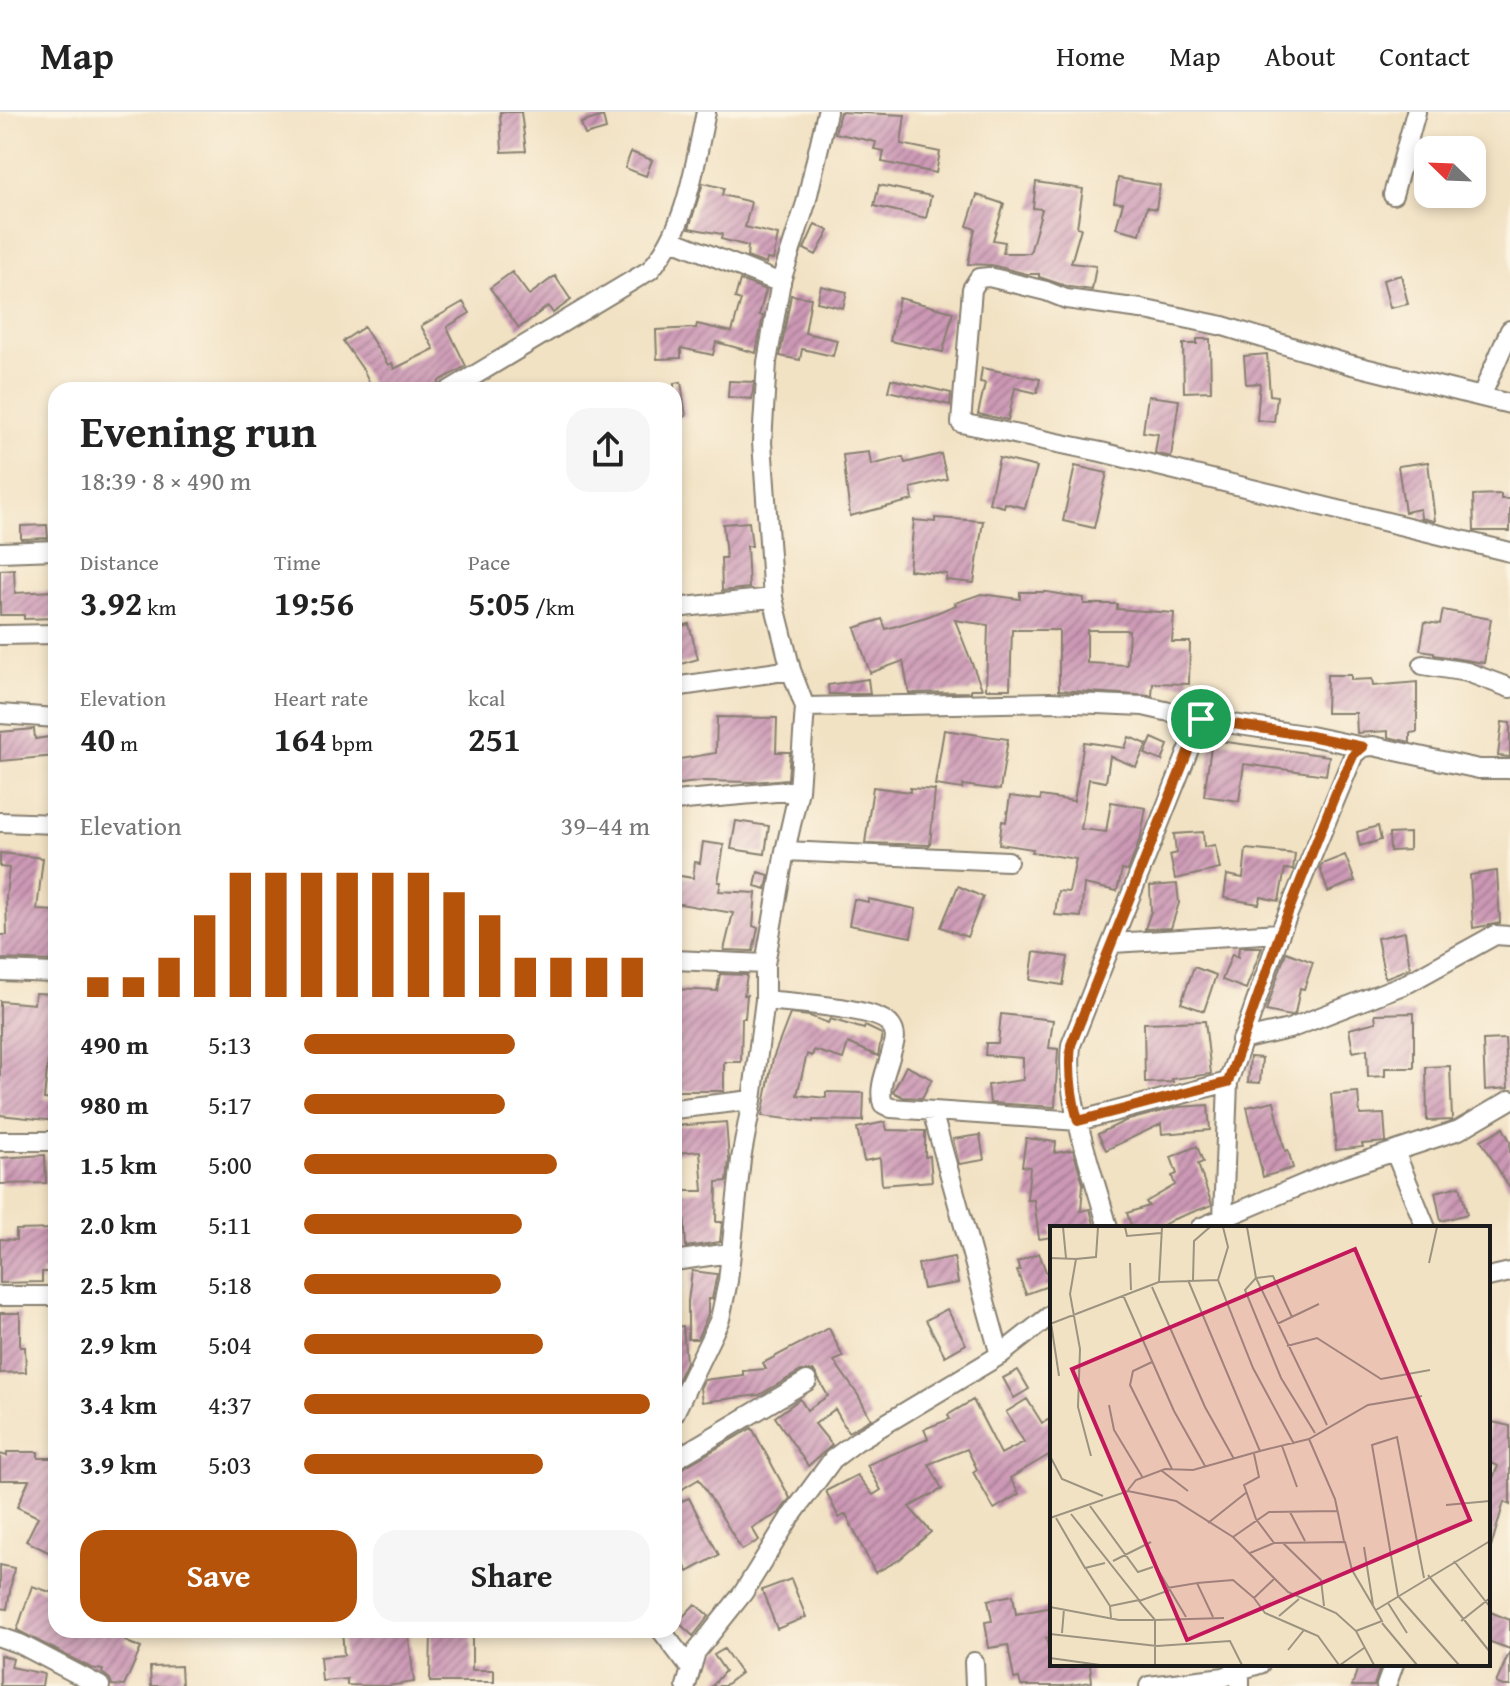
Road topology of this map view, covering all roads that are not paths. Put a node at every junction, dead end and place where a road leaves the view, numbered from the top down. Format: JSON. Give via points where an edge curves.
{"nodes":[{"id":1,"x":706,"y":112,"type":"edge"},
{"id":2,"x":827,"y":112,"type":"edge"},
{"id":3,"x":1416,"y":112,"type":"edge"},
{"id":4,"x":1393,"y":195,"type":"dead end"},
{"id":5,"x":672,"y":240,"type":"junction"},
{"id":6,"x":781,"y":283,"type":"junction"},
{"id":7,"x":1510,"y":330,"type":"edge"},
{"id":8,"x":463,"y":382,"type":"edge"},
{"id":9,"x":1481,"y":397,"type":"junction"},
{"id":10,"x":1510,"y":404,"type":"edge"},
{"id":11,"x":48,"y":550,"type":"edge"},
{"id":12,"x":0,"y":552,"type":"edge"},
{"id":13,"x":1510,"y":552,"type":"edge"},
{"id":14,"x":773,"y":598,"type":"junction"},
{"id":15,"x":682,"y":607,"type":"edge"},
{"id":16,"x":48,"y":634,"type":"edge"},
{"id":17,"x":0,"y":635,"type":"edge"},
{"id":18,"x":1423,"y":665,"type":"dead end"},
{"id":19,"x":791,"y":670,"type":"junction"},
{"id":20,"x":682,"y":686,"type":"edge"},
{"id":21,"x":1510,"y":688,"type":"edge"},
{"id":22,"x":805,"y":707,"type":"junction"},
{"id":23,"x":0,"y":714,"type":"edge"},
{"id":24,"x":48,"y":717,"type":"edge"},
{"id":25,"x":1201,"y":719,"type":"junction"},
{"id":26,"x":1363,"y":747,"type":"junction"},
{"id":27,"x":1510,"y":769,"type":"edge"},
{"id":28,"x":799,"y":790,"type":"junction"},
{"id":29,"x":682,"y":800,"type":"edge"},
{"id":30,"x":0,"y":822,"type":"edge"},
{"id":31,"x":48,"y":824,"type":"edge"},
{"id":32,"x":785,"y":851,"type":"junction"},
{"id":33,"x":1008,"y":861,"type":"dead end"},
{"id":34,"x":1280,"y":933,"type":"junction"},
{"id":35,"x":1510,"y":936,"type":"edge"},
{"id":36,"x":1113,"y":943,"type":"junction"},
{"id":37,"x":682,"y":960,"type":"edge"},
{"id":38,"x":765,"y":964,"type":"junction"},
{"id":39,"x":0,"y":971,"type":"edge"},
{"id":40,"x":48,"y":973,"type":"edge"},
{"id":41,"x":765,"y":1000,"type":"junction"},
{"id":42,"x":1241,"y":1040,"type":"junction"},
{"id":43,"x":1228,"y":1082,"type":"junction"},
{"id":44,"x":752,"y":1100,"type":"junction"},
{"id":45,"x":1510,"y":1100,"type":"edge"},
{"id":46,"x":682,"y":1108,"type":"edge"},
{"id":47,"x":932,"y":1111,"type":"junction"},
{"id":48,"x":1078,"y":1121,"type":"junction"},
{"id":49,"x":0,"y":1141,"type":"edge"},
{"id":50,"x":48,"y":1141,"type":"edge"},
{"id":51,"x":1395,"y":1152,"type":"junction"},
{"id":52,"x":1223,"y":1219,"type":"junction"},
{"id":53,"x":1107,"y":1226,"type":"edge"},
{"id":54,"x":1205,"y":1226,"type":"edge"},
{"id":55,"x":1425,"y":1226,"type":"edge"},
{"id":56,"x":730,"y":1253,"type":"junction"},
{"id":57,"x":682,"y":1260,"type":"edge"},
{"id":58,"x":1510,"y":1272,"type":"edge"},
{"id":59,"x":1490,"y":1277,"type":"edge"},
{"id":60,"x":0,"y":1296,"type":"edge"},
{"id":61,"x":48,"y":1296,"type":"edge"},
{"id":62,"x":1050,"y":1316,"type":"edge"},
{"id":63,"x":1000,"y":1355,"type":"junction"},
{"id":64,"x":807,"y":1381,"type":"dead end"},
{"id":65,"x":682,"y":1397,"type":"edge"},
{"id":66,"x":682,"y":1455,"type":"edge"},
{"id":67,"x":0,"y":1637,"type":"edge"},
{"id":68,"x":666,"y":1638,"type":"edge"},
{"id":69,"x":974,"y":1662,"type":"dead end"},
{"id":70,"x":1254,"y":1666,"type":"edge"},
{"id":71,"x":1393,"y":1666,"type":"edge"},
{"id":72,"x":1232,"y":1674,"type":"edge"},
{"id":73,"x":688,"y":1677,"type":"edge"},
{"id":74,"x":100,"y":1686,"type":"edge"},
{"id":75,"x":975,"y":1686,"type":"edge"},
{"id":76,"x":1149,"y":1686,"type":"edge"},
{"id":77,"x":1386,"y":1686,"type":"edge"}],
"edges":[{"from":1,"to":5,"type":"street"},
{"from":2,"to":6,"type":"street"},
{"from":3,"to":4,"type":"street"},
{"from":5,"to":6,"type":"street"},
{"from":5,"to":8,"type":"street","via":[[650,270]]},
{"from":6,"to":14,"type":"street","via":[[767,362],[762,442]]},
{"from":7,"to":9,"type":"street"},
{"from":9,"to":10,"type":"street"},
{"from":9,"to":13,"type":"street","via":[[1223,326],[1066,299],[989,277],[979,278],[972,289],[961,423]]},
{"from":11,"to":12,"type":"street"},
{"from":14,"to":15,"type":"street"},
{"from":14,"to":19,"type":"street"},
{"from":16,"to":17,"type":"street"},
{"from":18,"to":21,"type":"street","via":[[1467,672]]},
{"from":19,"to":20,"type":"street"},
{"from":19,"to":22,"type":"street"},
{"from":22,"to":25,"type":"street","via":[[1051,702],[1143,706]]},
{"from":22,"to":28,"type":"street"},
{"from":23,"to":24,"type":"street"},
{"from":25,"to":26,"type":"street"},
{"from":25,"to":36,"type":"street"},
{"from":26,"to":27,"type":"street","via":[[1479,769]]},
{"from":26,"to":34,"type":"street","via":[[1354,754],[1335,795]]},
{"from":28,"to":29,"type":"street"},
{"from":28,"to":32,"type":"street"},
{"from":30,"to":31,"type":"street"},
{"from":32,"to":33,"type":"street"},
{"from":32,"to":38,"type":"street"},
{"from":34,"to":36,"type":"street"},
{"from":34,"to":42,"type":"street"},
{"from":35,"to":42,"type":"street","via":[[1495,935],[1408,983],[1342,1009]]},
{"from":36,"to":48,"type":"street","via":[[1071,1045],[1068,1068]]},
{"from":37,"to":38,"type":"street"},
{"from":38,"to":41,"type":"street"},
{"from":39,"to":40,"type":"street"},
{"from":41,"to":44,"type":"street"},
{"from":41,"to":47,"type":"street","via":[[864,1011],[886,1020],[895,1039],[880,1095],[883,1104]]},
{"from":42,"to":43,"type":"street"},
{"from":43,"to":48,"type":"street"},
{"from":43,"to":52,"type":"street"},
{"from":44,"to":46,"type":"street"},
{"from":44,"to":56,"type":"street"},
{"from":45,"to":51,"type":"street","via":[[1459,1130]]},
{"from":47,"to":48,"type":"street"},
{"from":47,"to":63,"type":"street"},
{"from":48,"to":53,"type":"street"},
{"from":49,"to":50,"type":"street"},
{"from":51,"to":52,"type":"street","via":[[1332,1172]]},
{"from":51,"to":55,"type":"street"},
{"from":52,"to":54,"type":"street"},
{"from":56,"to":57,"type":"street"},
{"from":56,"to":65,"type":"street","via":[[720,1319]]},
{"from":58,"to":59,"type":"street"},
{"from":60,"to":61,"type":"street"},
{"from":62,"to":63,"type":"street"},
{"from":63,"to":73,"type":"street","via":[[833,1459],[743,1593],[696,1652]]},
{"from":64,"to":66,"type":"street"},
{"from":67,"to":74,"type":"street"},
{"from":68,"to":73,"type":"street"},
{"from":69,"to":75,"type":"street"},
{"from":70,"to":72,"type":"street"},
{"from":71,"to":77,"type":"street"},
{"from":72,"to":76,"type":"street"}]}
